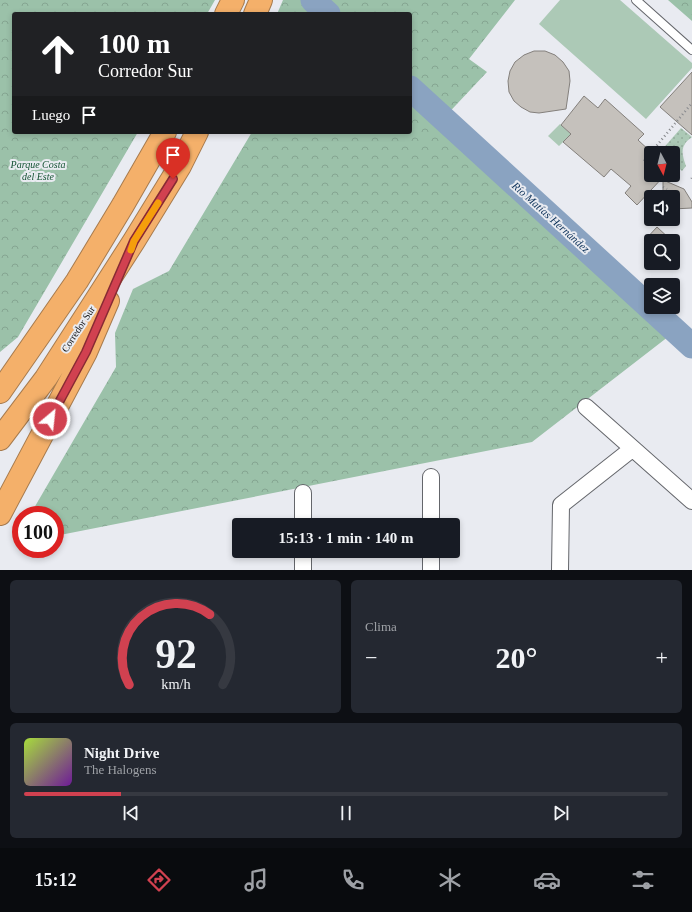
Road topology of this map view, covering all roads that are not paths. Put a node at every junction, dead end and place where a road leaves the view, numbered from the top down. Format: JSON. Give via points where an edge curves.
{"nodes":[{"id":1,"x":233,"y":0,"type":"edge"},
{"id":2,"x":636,"y":0,"type":"edge"},
{"id":3,"x":227,"y":12,"type":"edge"},
{"id":4,"x":692,"y":50,"type":"edge"},
{"id":5,"x":164,"y":134,"type":"edge"},
{"id":6,"x":196,"y":134,"type":"edge"},
{"id":7,"x":134,"y":241,"type":"junction"},
{"id":8,"x":0,"y":392,"type":"edge"},
{"id":9,"x":586,"y":408,"type":"dead end"},
{"id":10,"x":0,"y":439,"type":"edge"},
{"id":11,"x":632,"y":449,"type":"junction"},
{"id":12,"x":431,"y":477,"type":"dead end"},
{"id":13,"x":304,"y":493,"type":"dead end"},
{"id":14,"x":692,"y":501,"type":"edge"},
{"id":15,"x":0,"y":514,"type":"edge"},
{"id":16,"x":304,"y":518,"type":"edge"},
{"id":17,"x":431,"y":518,"type":"edge"},
{"id":18,"x":303,"y":558,"type":"edge"},
{"id":19,"x":431,"y":558,"type":"edge"},
{"id":20,"x":303,"y":570,"type":"edge"},
{"id":21,"x":431,"y":570,"type":"edge"},
{"id":22,"x":560,"y":570,"type":"edge"}],
"edges":[{"from":1,"to":3,"type":"highway"},
{"from":2,"to":4,"type":"lane"},
{"from":5,"to":8,"type":"highway","via":[[77,281]]},
{"from":6,"to":7,"type":"highway","name":"Corredor Sur","via":[[180,166]]},
{"from":7,"to":10,"type":"highway","name":"Corredor Sur","via":[[46,378]]},
{"from":7,"to":15,"type":"highway","via":[[86,352]]},
{"from":9,"to":11,"type":"street"},
{"from":11,"to":14,"type":"street"},
{"from":11,"to":22,"type":"street","via":[[561,505]]},
{"from":12,"to":17,"type":"street"},
{"from":13,"to":16,"type":"street"},
{"from":18,"to":20,"type":"street"},
{"from":19,"to":21,"type":"street"}]}
